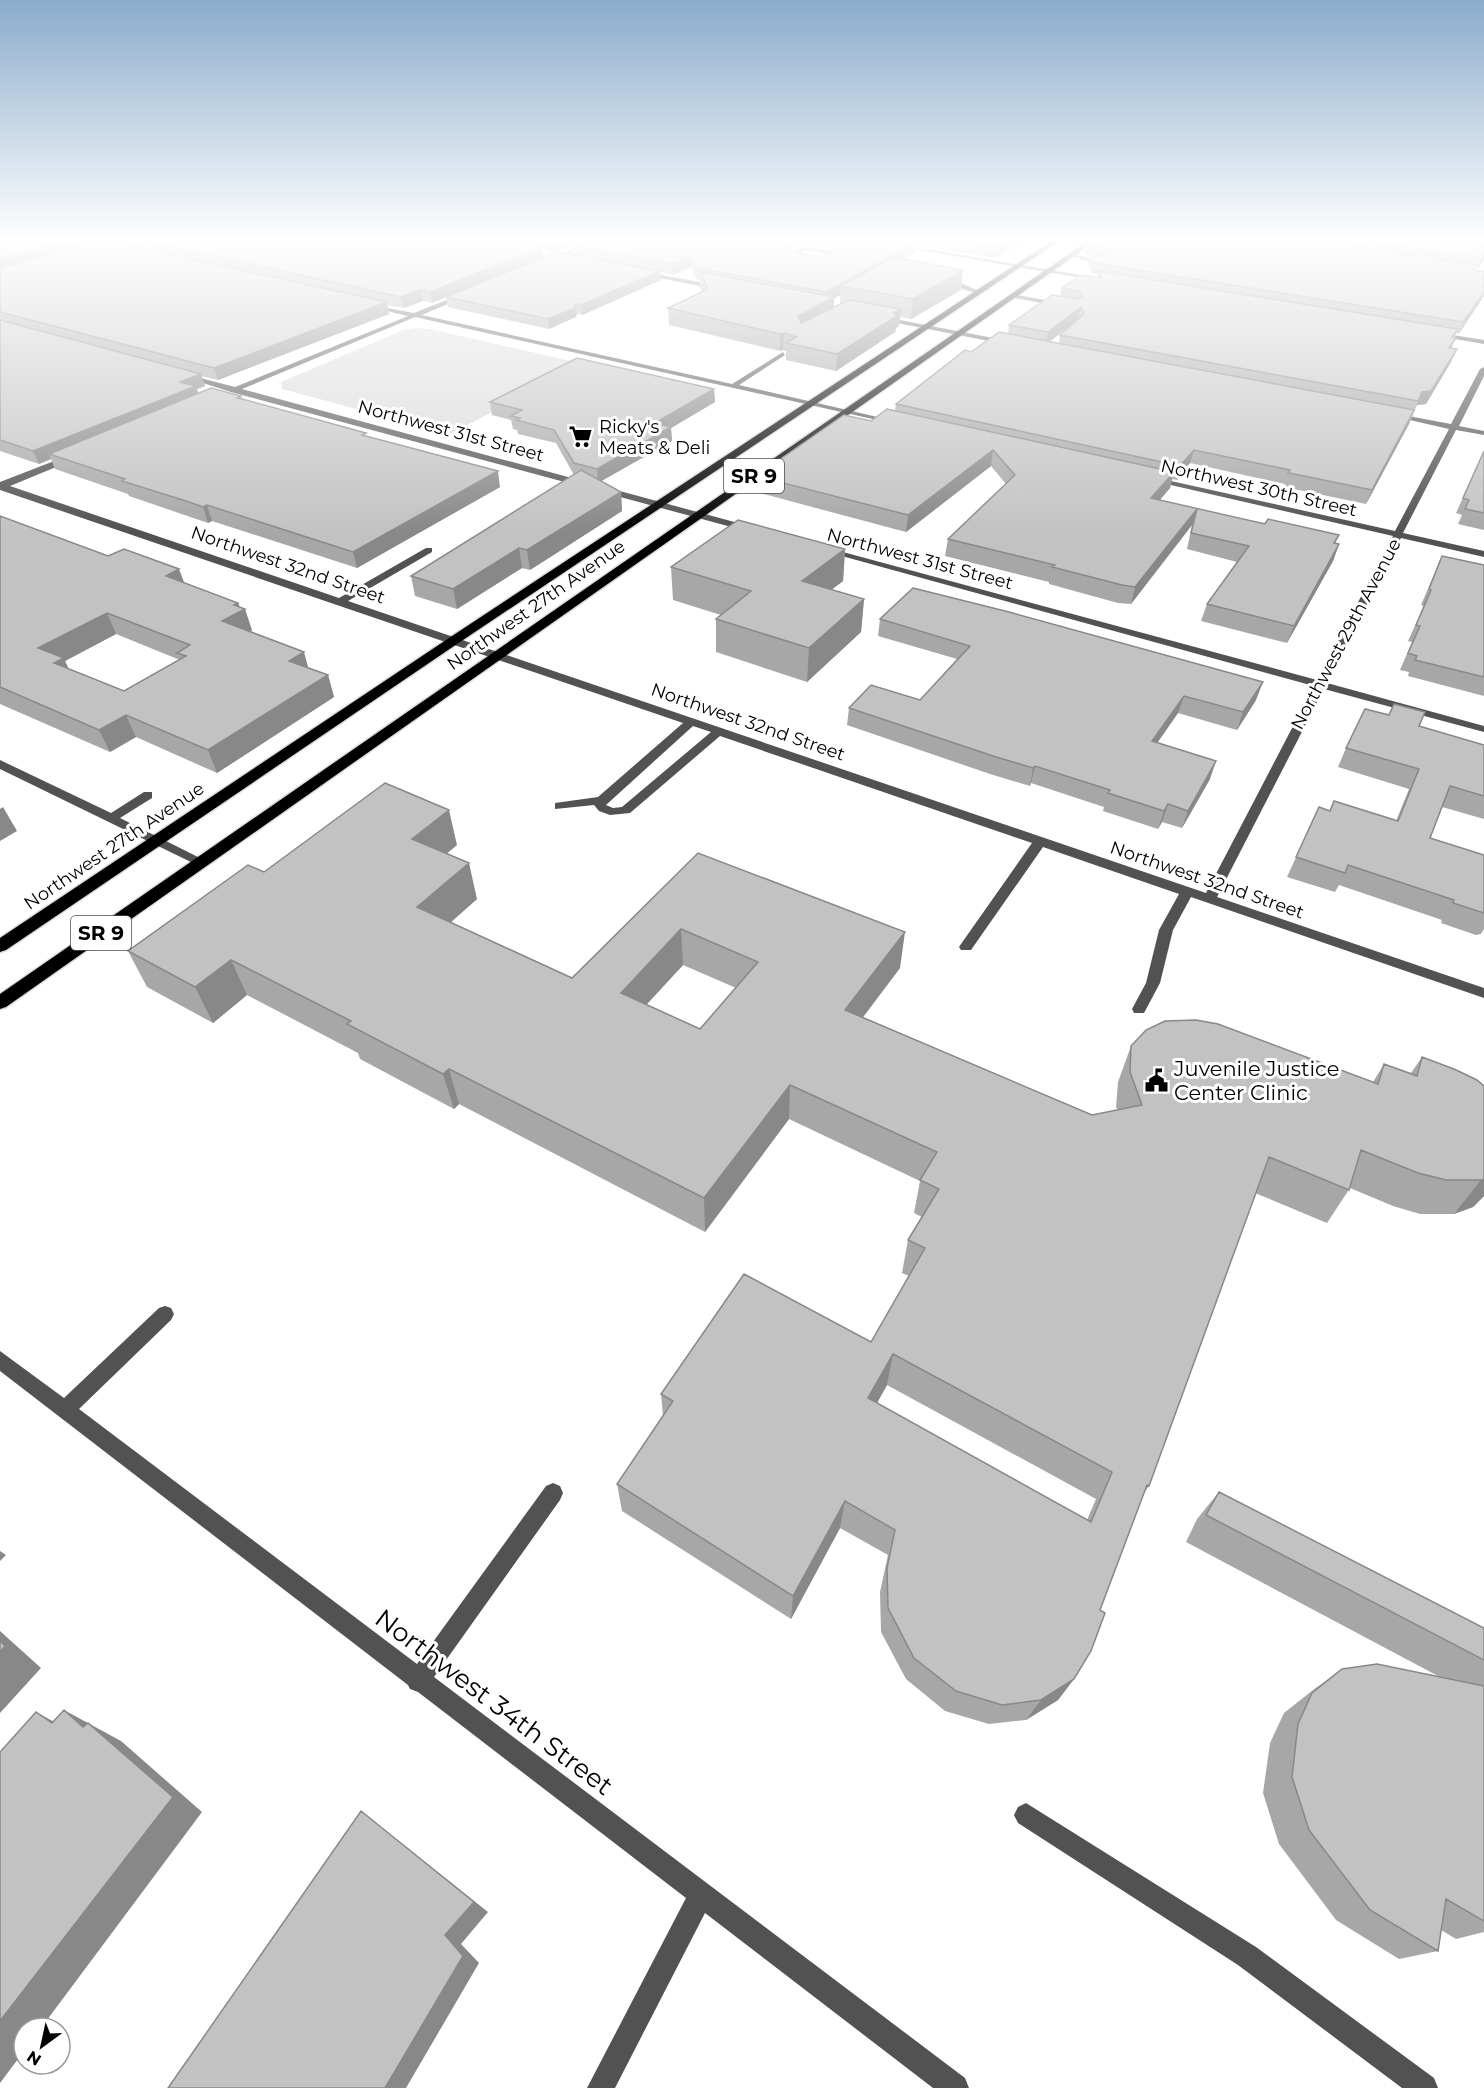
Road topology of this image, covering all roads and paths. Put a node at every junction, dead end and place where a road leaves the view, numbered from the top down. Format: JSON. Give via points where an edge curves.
{"nodes":[{"id":1,"x":362,"y":337,"type":"edge"},
{"id":2,"x":512,"y":337,"type":"edge"},
{"id":3,"x":909,"y":337,"type":"edge"},
{"id":4,"x":951,"y":337,"type":"edge"},
{"id":5,"x":980,"y":337,"type":"edge"},
{"id":6,"x":1454,"y":337,"type":"edge"},
{"id":7,"x":1484,"y":342,"type":"edge"},
{"id":8,"x":1014,"y":344,"type":"edge"},
{"id":9,"x":783,"y":354,"type":"edge"},
{"id":10,"x":1484,"y":369,"type":"edge"},
{"id":11,"x":179,"y":375,"type":"edge"},
{"id":12,"x":733,"y":386,"type":"junction"},
{"id":13,"x":236,"y":390,"type":"junction"},
{"id":14,"x":224,"y":394,"type":"edge"},
{"id":15,"x":810,"y":403,"type":"junction"},
{"id":16,"x":846,"y":411,"type":"junction"},
{"id":17,"x":1381,"y":413,"type":"edge"},
{"id":18,"x":906,"y":425,"type":"edge"},
{"id":19,"x":1453,"y":427,"type":"junction"},
{"id":20,"x":1484,"y":433,"type":"edge"},
{"id":21,"x":80,"y":454,"type":"edge"},
{"id":22,"x":1146,"y":478,"type":"edge"},
{"id":23,"x":1,"y":486,"type":"edge"},
{"id":24,"x":658,"y":505,"type":"junction"},
{"id":25,"x":698,"y":515,"type":"junction"},
{"id":26,"x":761,"y":532,"type":"edge"},
{"id":27,"x":1398,"y":535,"type":"junction"},
{"id":28,"x":818,"y":548,"type":"edge"},
{"id":29,"x":429,"y":550,"type":"dead end"},
{"id":30,"x":1484,"y":554,"type":"edge"},
{"id":31,"x":339,"y":602,"type":"junction"},
{"id":32,"x":453,"y":641,"type":"junction"},
{"id":33,"x":497,"y":656,"type":"junction"},
{"id":34,"x":1320,"y":684,"type":"junction"},
{"id":35,"x":692,"y":721,"type":"junction"},
{"id":36,"x":1484,"y":729,"type":"edge"},
{"id":37,"x":719,"y":731,"type":"junction"},
{"id":38,"x":0,"y":764,"type":"edge"},
{"id":39,"x":148,"y":795,"type":"dead end"},
{"id":40,"x":603,"y":800,"type":"junction"},
{"id":41,"x":559,"y":806,"type":"dead end"},
{"id":42,"x":111,"y":818,"type":"junction"},
{"id":43,"x":157,"y":840,"type":"junction"},
{"id":44,"x":1040,"y":842,"type":"junction"},
{"id":45,"x":202,"y":862,"type":"junction"},
{"id":46,"x":1186,"y":892,"type":"junction"},
{"id":47,"x":1209,"y":900,"type":"junction"},
{"id":48,"x":0,"y":946,"type":"edge"},
{"id":49,"x":966,"y":946,"type":"dead end"},
{"id":50,"x":1484,"y":993,"type":"edge"},
{"id":51,"x":0,"y":1003,"type":"edge"},
{"id":52,"x":1139,"y":1009,"type":"dead end"},
{"id":53,"x":165,"y":1314,"type":"dead end"},
{"id":54,"x":0,"y":1360,"type":"edge"},
{"id":55,"x":66,"y":1409,"type":"junction"},
{"id":56,"x":553,"y":1493,"type":"dead end"},
{"id":57,"x":418,"y":1681,"type":"junction"},
{"id":58,"x":1026,"y":1815,"type":"dead end"},
{"id":59,"x":701,"y":1896,"type":"junction"},
{"id":60,"x":601,"y":2088,"type":"edge"},
{"id":61,"x":955,"y":2088,"type":"edge"},
{"id":62,"x":1424,"y":2088,"type":"edge"}],
"edges":[{"from":1,"to":13,"type":"street"},
{"from":2,"to":12,"type":"street"},
{"from":3,"to":15,"type":"highway","name":"Northwest 27th Avenue","number":"SR 9"},
{"from":4,"to":16,"type":"highway","name":"Northwest 27th Avenue","number":"SR 9"},
{"from":5,"to":8,"type":"street"},
{"from":6,"to":7,"type":"street"},
{"from":9,"to":12,"type":"street"},
{"from":10,"to":19,"type":"street","name":"Northwest 29th Avenue"},
{"from":11,"to":13,"type":"street","name":"Northwest 31st Street"},
{"from":12,"to":15,"type":"street"},
{"from":13,"to":14,"type":"street"},
{"from":13,"to":24,"type":"street","name":"Northwest 31st Street"},
{"from":15,"to":16,"type":"street"},
{"from":15,"to":24,"type":"highway","name":"Northwest 27th Avenue","number":"SR 9"},
{"from":16,"to":18,"type":"street"},
{"from":16,"to":25,"type":"highway","name":"Northwest 27th Avenue","number":"SR 9"},
{"from":17,"to":19,"type":"street"},
{"from":19,"to":20,"type":"street"},
{"from":19,"to":27,"type":"street","name":"Northwest 29th Avenue"},
{"from":21,"to":23,"type":"street"},
{"from":22,"to":27,"type":"street","name":"Northwest 30th Street"},
{"from":23,"to":31,"type":"street","name":"Northwest 32nd Street"},
{"from":24,"to":25,"type":"street","name":"Northwest 31st Street"},
{"from":24,"to":32,"type":"highway","name":"Northwest 27th Avenue","number":"SR 9"},
{"from":25,"to":26,"type":"street","name":"Northwest 31st Street"},
{"from":25,"to":33,"type":"highway","name":"Northwest 27th Avenue","number":"SR 9"},
{"from":27,"to":30,"type":"street","name":"Northwest 30th Street"},
{"from":27,"to":34,"type":"street","name":"Northwest 29th Avenue"},
{"from":28,"to":34,"type":"street","name":"Northwest 31st Street"},
{"from":29,"to":31,"type":"street"},
{"from":31,"to":32,"type":"street","name":"Northwest 32nd Street"},
{"from":32,"to":33,"type":"street","name":"Northwest 32nd Street"},
{"from":32,"to":43,"type":"highway","name":"Northwest 27th Avenue","number":"SR 9"},
{"from":33,"to":35,"type":"street","name":"Northwest 32nd Street"},
{"from":33,"to":45,"type":"highway","name":"Northwest 27th Avenue","number":"SR 9"},
{"from":34,"to":36,"type":"street","name":"Northwest 31st Street"},
{"from":34,"to":47,"type":"street","name":"Northwest 29th Avenue"},
{"from":35,"to":37,"type":"street","name":"Northwest 32nd Street"},
{"from":35,"to":40,"type":"street"},
{"from":37,"to":40,"type":"street","via":[[626,810],[607,812],[600,806]]},
{"from":37,"to":44,"type":"street","name":"Northwest 32nd Street"},
{"from":38,"to":42,"type":"street"},
{"from":39,"to":42,"type":"street"},
{"from":40,"to":41,"type":"street"},
{"from":42,"to":43,"type":"street"},
{"from":43,"to":45,"type":"street"},
{"from":43,"to":48,"type":"highway","name":"Northwest 27th Avenue","number":"SR 9"},
{"from":44,"to":46,"type":"street","name":"Northwest 32nd Street"},
{"from":44,"to":49,"type":"street"},
{"from":45,"to":51,"type":"highway","name":"Northwest 27th Avenue","number":"SR 9"},
{"from":46,"to":47,"type":"street","name":"Northwest 32nd Street"},
{"from":46,"to":52,"type":"street","via":[[1166,930],[1153,983]]},
{"from":47,"to":50,"type":"street","name":"Northwest 32nd Street"},
{"from":53,"to":55,"type":"street"},
{"from":54,"to":55,"type":"street","name":"Northwest 34th Street"},
{"from":55,"to":57,"type":"street","name":"Northwest 34th Street"},
{"from":56,"to":57,"type":"street"},
{"from":57,"to":59,"type":"street","name":"Northwest 34th Street"},
{"from":58,"to":62,"type":"street","via":[[1248,1956]]},
{"from":59,"to":60,"type":"street"},
{"from":59,"to":61,"type":"street","name":"Northwest 34th Street"}]}
